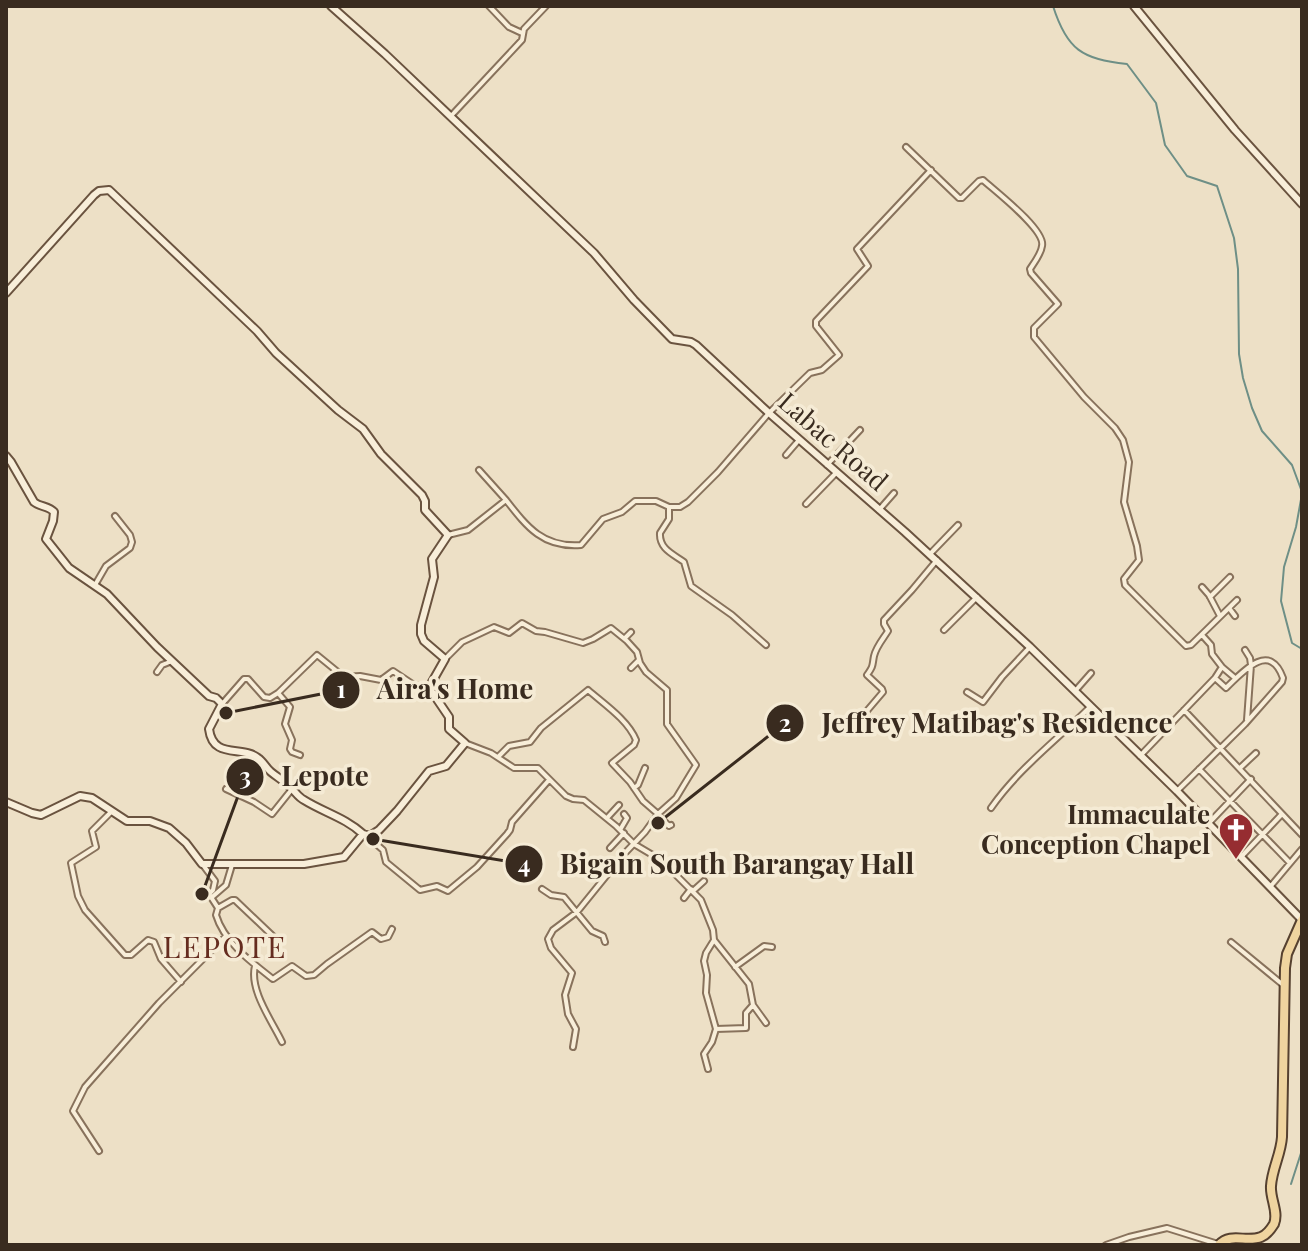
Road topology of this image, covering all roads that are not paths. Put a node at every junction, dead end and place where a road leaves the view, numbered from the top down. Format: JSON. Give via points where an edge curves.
{"nodes":[{"id":1,"x":331,"y":6,"type":"edge"},
{"id":2,"x":489,"y":6,"type":"edge"},
{"id":3,"x":546,"y":6,"type":"edge"},
{"id":4,"x":1134,"y":6,"type":"edge"},
{"id":5,"x":522,"y":33,"type":"junction"},
{"id":6,"x":451,"y":116,"type":"junction"},
{"id":7,"x":906,"y":147,"type":"dead end"},
{"id":8,"x":931,"y":170,"type":"junction"},
{"id":9,"x":1302,"y":204,"type":"edge"},
{"id":10,"x":6,"y":293,"type":"edge"},
{"id":11,"x":769,"y":413,"type":"junction"},
{"id":12,"x":860,"y":430,"type":"dead end"},
{"id":13,"x":799,"y":440,"type":"junction"},
{"id":14,"x":786,"y":455,"type":"dead end"},
{"id":15,"x":6,"y":456,"type":"edge"},
{"id":16,"x":827,"y":465,"type":"junction"},
{"id":17,"x":479,"y":470,"type":"dead end"},
{"id":18,"x":836,"y":473,"type":"junction"},
{"id":19,"x":894,"y":493,"type":"dead end"},
{"id":20,"x":506,"y":500,"type":"junction"},
{"id":21,"x":806,"y":504,"type":"dead end"},
{"id":22,"x":669,"y":507,"type":"junction"},
{"id":23,"x":879,"y":510,"type":"junction"},
{"id":24,"x":115,"y":516,"type":"dead end"},
{"id":25,"x":958,"y":525,"type":"dead end"},
{"id":26,"x":448,"y":535,"type":"junction"},
{"id":27,"x":934,"y":557,"type":"junction"},
{"id":28,"x":1230,"y":577,"type":"dead end"},
{"id":29,"x":95,"y":585,"type":"junction"},
{"id":30,"x":1202,"y":587,"type":"dead end"},
{"id":31,"x":977,"y":597,"type":"junction"},
{"id":32,"x":1210,"y":597,"type":"junction"},
{"id":33,"x":1237,"y":600,"type":"dead end"},
{"id":34,"x":1229,"y":608,"type":"junction"},
{"id":35,"x":1220,"y":616,"type":"junction"},
{"id":36,"x":1235,"y":616,"type":"dead end"},
{"id":37,"x":944,"y":630,"type":"dead end"},
{"id":38,"x":631,"y":632,"type":"dead end"},
{"id":39,"x":1202,"y":635,"type":"junction"},
{"id":40,"x":625,"y":638,"type":"junction"},
{"id":41,"x":766,"y":645,"type":"dead end"},
{"id":42,"x":1030,"y":647,"type":"junction"},
{"id":43,"x":1245,"y":650,"type":"dead end"},
{"id":44,"x":445,"y":659,"type":"junction"},
{"id":45,"x":639,"y":660,"type":"junction"},
{"id":46,"x":172,"y":661,"type":"junction"},
{"id":47,"x":1251,"y":665,"type":"junction"},
{"id":48,"x":1222,"y":667,"type":"junction"},
{"id":49,"x":631,"y":668,"type":"dead end"},
{"id":50,"x":157,"y":672,"type":"dead end"},
{"id":51,"x":1091,"y":673,"type":"dead end"},
{"id":52,"x":1215,"y":678,"type":"junction"},
{"id":53,"x":1235,"y":678,"type":"junction"},
{"id":54,"x":430,"y":689,"type":"junction"},
{"id":55,"x":1076,"y":690,"type":"junction"},
{"id":56,"x":967,"y":692,"type":"dead end"},
{"id":57,"x":278,"y":693,"type":"junction"},
{"id":58,"x":222,"y":704,"type":"junction"},
{"id":59,"x":1091,"y":706,"type":"junction"},
{"id":60,"x":1184,"y":710,"type":"junction"},
{"id":61,"x":1247,"y":720,"type":"junction"},
{"id":62,"x":847,"y":721,"type":"dead end"},
{"id":63,"x":465,"y":743,"type":"junction"},
{"id":64,"x":1221,"y":748,"type":"junction"},
{"id":65,"x":1256,"y":753,"type":"dead end"},
{"id":66,"x":300,"y":755,"type":"dead end"},
{"id":67,"x":1140,"y":756,"type":"junction"},
{"id":68,"x":498,"y":757,"type":"junction"},
{"id":69,"x":645,"y":768,"type":"dead end"},
{"id":70,"x":1240,"y":768,"type":"junction"},
{"id":71,"x":1199,"y":769,"type":"junction"},
{"id":72,"x":1251,"y":779,"type":"junction"},
{"id":73,"x":549,"y":780,"type":"junction"},
{"id":74,"x":634,"y":788,"type":"junction"},
{"id":75,"x":226,"y":789,"type":"dead end"},
{"id":76,"x":292,"y":789,"type":"junction"},
{"id":77,"x":1177,"y":791,"type":"junction"},
{"id":78,"x":1229,"y":801,"type":"junction"},
{"id":79,"x":6,"y":802,"type":"edge"},
{"id":80,"x":619,"y":805,"type":"dead end"},
{"id":81,"x":991,"y":808,"type":"dead end"},
{"id":82,"x":112,"y":811,"type":"junction"},
{"id":83,"x":624,"y":814,"type":"dead end"},
{"id":84,"x":658,"y":814,"type":"junction"},
{"id":85,"x":1282,"y":814,"type":"junction"},
{"id":86,"x":607,"y":819,"type":"junction"},
{"id":87,"x":1209,"y":823,"type":"junction"},
{"id":88,"x":671,"y":825,"type":"dead end"},
{"id":89,"x":622,"y":832,"type":"junction"},
{"id":90,"x":1261,"y":834,"type":"junction"},
{"id":91,"x":365,"y":835,"type":"junction"},
{"id":92,"x":1302,"y":835,"type":"edge"},
{"id":93,"x":634,"y":844,"type":"junction"},
{"id":94,"x":610,"y":848,"type":"dead end"},
{"id":95,"x":1302,"y":849,"type":"edge"},
{"id":96,"x":1241,"y":857,"type":"junction"},
{"id":97,"x":1290,"y":863,"type":"junction"},
{"id":98,"x":202,"y":864,"type":"junction"},
{"id":99,"x":232,"y":865,"type":"junction"},
{"id":100,"x":704,"y":881,"type":"dead end"},
{"id":101,"x":1270,"y":887,"type":"junction"},
{"id":102,"x":542,"y":889,"type":"dead end"},
{"id":103,"x":692,"y":890,"type":"junction"},
{"id":104,"x":211,"y":898,"type":"junction"},
{"id":105,"x":684,"y":898,"type":"dead end"},
{"id":106,"x":218,"y":908,"type":"junction"},
{"id":107,"x":577,"y":912,"type":"junction"},
{"id":108,"x":1302,"y":920,"type":"edge"},
{"id":109,"x":392,"y":929,"type":"dead end"},
{"id":110,"x":226,"y":935,"type":"junction"},
{"id":111,"x":277,"y":940,"type":"dead end"},
{"id":112,"x":714,"y":940,"type":"junction"},
{"id":113,"x":605,"y":942,"type":"dead end"},
{"id":114,"x":1231,"y":942,"type":"dead end"},
{"id":115,"x":772,"y":947,"type":"dead end"},
{"id":116,"x":255,"y":966,"type":"junction"},
{"id":117,"x":735,"y":967,"type":"junction"},
{"id":118,"x":181,"y":982,"type":"junction"},
{"id":119,"x":1284,"y":985,"type":"junction"},
{"id":120,"x":753,"y":1005,"type":"junction"},
{"id":121,"x":766,"y":1023,"type":"dead end"},
{"id":122,"x":716,"y":1029,"type":"junction"},
{"id":123,"x":282,"y":1042,"type":"dead end"},
{"id":124,"x":573,"y":1047,"type":"dead end"},
{"id":125,"x":708,"y":1069,"type":"dead end"},
{"id":126,"x":99,"y":1151,"type":"dead end"},
{"id":127,"x":1219,"y":1244,"type":"edge"},
{"id":128,"x":1106,"y":1245,"type":"edge"}],
"edges":[{"from":1,"to":6,"type":"street","name":"Labac Road"},
{"from":2,"to":5,"type":"street"},
{"from":3,"to":5,"type":"street"},
{"from":4,"to":9,"type":"street"},
{"from":5,"to":6,"type":"street","via":[[522,40]]},
{"from":6,"to":11,"type":"street","name":"Labac Road","via":[[594,253],[672,339],[696,345]]},
{"from":7,"to":8,"type":"street"},
{"from":8,"to":11,"type":"street","via":[[857,249],[868,266],[816,321],[839,355],[810,373]]},
{"from":8,"to":39,"type":"street","via":[[960,199],[983,180],[1043,241],[1030,269],[1058,304],[1034,328],[1034,337],[1126,446],[1124,502],[1139,560],[1123,582],[1186,646]]},
{"from":10,"to":26,"type":"street","via":[[94,195],[109,190],[276,353],[363,429],[422,495],[425,510]]},
{"from":11,"to":13,"type":"street","name":"Labac Road"},
{"from":11,"to":22,"type":"street","via":[[693,497],[680,507]]},
{"from":12,"to":16,"type":"street"},
{"from":13,"to":14,"type":"street"},
{"from":13,"to":16,"type":"street","name":"Labac Road"},
{"from":15,"to":29,"type":"street","via":[[31,499],[54,512],[47,542],[69,568]]},
{"from":16,"to":18,"type":"street","name":"Labac Road"},
{"from":17,"to":20,"type":"street"},
{"from":18,"to":21,"type":"street"},
{"from":18,"to":23,"type":"street","name":"Labac Road"},
{"from":19,"to":23,"type":"street"},
{"from":20,"to":22,"type":"street","via":[[539,536],[569,545],[583,544],[605,518],[635,501]]},
{"from":20,"to":26,"type":"street","via":[[468,530]]},
{"from":22,"to":41,"type":"street","via":[[660,533],[662,545],[684,562],[691,586]]},
{"from":23,"to":27,"type":"street","name":"Labac Road"},
{"from":24,"to":29,"type":"street","via":[[132,542],[106,566]]},
{"from":25,"to":27,"type":"street"},
{"from":26,"to":44,"type":"street","via":[[432,559],[434,577],[421,625],[424,641]]},
{"from":27,"to":31,"type":"street","name":"Labac Road"},
{"from":27,"to":62,"type":"street","via":[[884,620],[888,631],[867,675],[883,692],[854,726]]},
{"from":28,"to":32,"type":"street"},
{"from":29,"to":46,"type":"street"},
{"from":30,"to":32,"type":"street"},
{"from":31,"to":37,"type":"street"},
{"from":31,"to":42,"type":"street","name":"Labac Road"},
{"from":32,"to":35,"type":"street"},
{"from":33,"to":34,"type":"street"},
{"from":34,"to":35,"type":"street"},
{"from":34,"to":36,"type":"street"},
{"from":35,"to":39,"type":"street"},
{"from":38,"to":40,"type":"street"},
{"from":39,"to":48,"type":"street"},
{"from":40,"to":44,"type":"street","via":[[609,628],[583,643],[522,623],[509,633],[497,627],[481,632]]},
{"from":40,"to":45,"type":"street"},
{"from":42,"to":55,"type":"street","name":"Labac Road"},
{"from":42,"to":56,"type":"street","via":[[983,702]]},
{"from":43,"to":47,"type":"street"},
{"from":44,"to":54,"type":"street"},
{"from":45,"to":49,"type":"street"},
{"from":45,"to":84,"type":"street","via":[[667,690],[667,724],[696,765],[676,798]]},
{"from":46,"to":50,"type":"street"},
{"from":46,"to":58,"type":"street"},
{"from":47,"to":53,"type":"street"},
{"from":47,"to":61,"type":"street"},
{"from":47,"to":61,"type":"street","via":[[1268,660],[1283,678]]},
{"from":48,"to":52,"type":"street"},
{"from":48,"to":53,"type":"street"},
{"from":51,"to":55,"type":"street"},
{"from":52,"to":53,"type":"street","via":[[1226,688]]},
{"from":52,"to":60,"type":"street"},
{"from":54,"to":57,"type":"street","via":[[393,671],[381,680],[344,677],[317,655]]},
{"from":54,"to":63,"type":"street","via":[[449,717],[449,729]]},
{"from":55,"to":59,"type":"street","name":"Labac Road"},
{"from":57,"to":58,"type":"street","via":[[267,699],[244,679]]},
{"from":57,"to":66,"type":"street","via":[[290,707],[285,724],[290,749]]},
{"from":58,"to":76,"type":"street","via":[[209,729],[214,743],[256,756]]},
{"from":59,"to":67,"type":"street","name":"Labac Road"},
{"from":59,"to":81,"type":"street"},
{"from":60,"to":64,"type":"street"},
{"from":60,"to":67,"type":"street"},
{"from":61,"to":64,"type":"street"},
{"from":63,"to":68,"type":"street"},
{"from":63,"to":91,"type":"street","via":[[446,766],[429,771],[379,830]]},
{"from":64,"to":70,"type":"street"},
{"from":64,"to":71,"type":"street"},
{"from":65,"to":70,"type":"street"},
{"from":67,"to":77,"type":"street","name":"Labac Road"},
{"from":68,"to":73,"type":"street","via":[[514,768],[538,768]]},
{"from":68,"to":74,"type":"street","via":[[509,746],[530,742],[588,690],[635,736],[634,745],[612,763]]},
{"from":69,"to":74,"type":"street"},
{"from":70,"to":72,"type":"street"},
{"from":71,"to":77,"type":"street"},
{"from":71,"to":78,"type":"street"},
{"from":72,"to":78,"type":"street"},
{"from":72,"to":85,"type":"street"},
{"from":73,"to":86,"type":"street"},
{"from":73,"to":91,"type":"street","via":[[477,867],[448,891],[437,886],[420,890],[386,862],[383,850]]},
{"from":74,"to":84,"type":"street"},
{"from":75,"to":76,"type":"street","via":[[272,814]]},
{"from":76,"to":91,"type":"street"},
{"from":77,"to":87,"type":"street","name":"Labac Road"},
{"from":78,"to":87,"type":"street"},
{"from":78,"to":90,"type":"street"},
{"from":79,"to":82,"type":"street","via":[[41,815],[86,796]]},
{"from":80,"to":86,"type":"street"},
{"from":82,"to":98,"type":"street","via":[[127,821],[169,828]]},
{"from":82,"to":118,"type":"street","via":[[92,831],[96,847],[71,863],[80,902],[125,955],[148,940],[154,942]]},
{"from":83,"to":89,"type":"street"},
{"from":84,"to":88,"type":"street"},
{"from":84,"to":93,"type":"street"},
{"from":85,"to":90,"type":"street"},
{"from":85,"to":92,"type":"street"},
{"from":86,"to":89,"type":"street"},
{"from":87,"to":96,"type":"street","name":"Labac Road"},
{"from":89,"to":93,"type":"street"},
{"from":89,"to":94,"type":"street"},
{"from":90,"to":96,"type":"street"},
{"from":90,"to":97,"type":"street"},
{"from":91,"to":99,"type":"street","via":[[340,859]]},
{"from":93,"to":103,"type":"street","via":[[661,860]]},
{"from":93,"to":107,"type":"street"},
{"from":95,"to":97,"type":"street"},
{"from":96,"to":101,"type":"street","name":"Labac Road"},
{"from":97,"to":101,"type":"street"},
{"from":98,"to":99,"type":"street"},
{"from":98,"to":104,"type":"street","via":[[215,881]]},
{"from":99,"to":104,"type":"street","via":[[226,885]]},
{"from":100,"to":103,"type":"street"},
{"from":101,"to":108,"type":"street","name":"Labac Road"},
{"from":102,"to":107,"type":"street","via":[[564,897]]},
{"from":103,"to":105,"type":"street"},
{"from":103,"to":112,"type":"street","via":[[703,902]]},
{"from":104,"to":106,"type":"street"},
{"from":106,"to":110,"type":"street","via":[[217,920]]},
{"from":106,"to":111,"type":"street","via":[[235,900]]},
{"from":107,"to":113,"type":"street"},
{"from":107,"to":124,"type":"street","via":[[548,939],[572,973],[565,995],[576,1029]]},
{"from":108,"to":119,"type":"main road","via":[[1287,954]]},
{"from":109,"to":116,"type":"street","via":[[381,939],[372,932],[314,975],[292,966],[273,979]]},
{"from":110,"to":116,"type":"street"},
{"from":110,"to":118,"type":"street"},
{"from":112,"to":117,"type":"street"},
{"from":112,"to":122,"type":"street","via":[[704,961]]},
{"from":114,"to":119,"type":"street"},
{"from":115,"to":117,"type":"street","via":[[764,946]]},
{"from":116,"to":123,"type":"street","via":[[258,995]]},
{"from":117,"to":120,"type":"street","via":[[751,988]]},
{"from":118,"to":126,"type":"street","via":[[85,1087],[73,1109]]},
{"from":119,"to":127,"type":"main road","via":[[1281,1146],[1271,1188],[1274,1223],[1261,1237],[1230,1238]]},
{"from":120,"to":121,"type":"street"},
{"from":120,"to":122,"type":"street","via":[[746,1013],[746,1028]]},
{"from":122,"to":125,"type":"street","via":[[704,1054]]},
{"from":127,"to":128,"type":"street","via":[[1167,1228]]}]}
